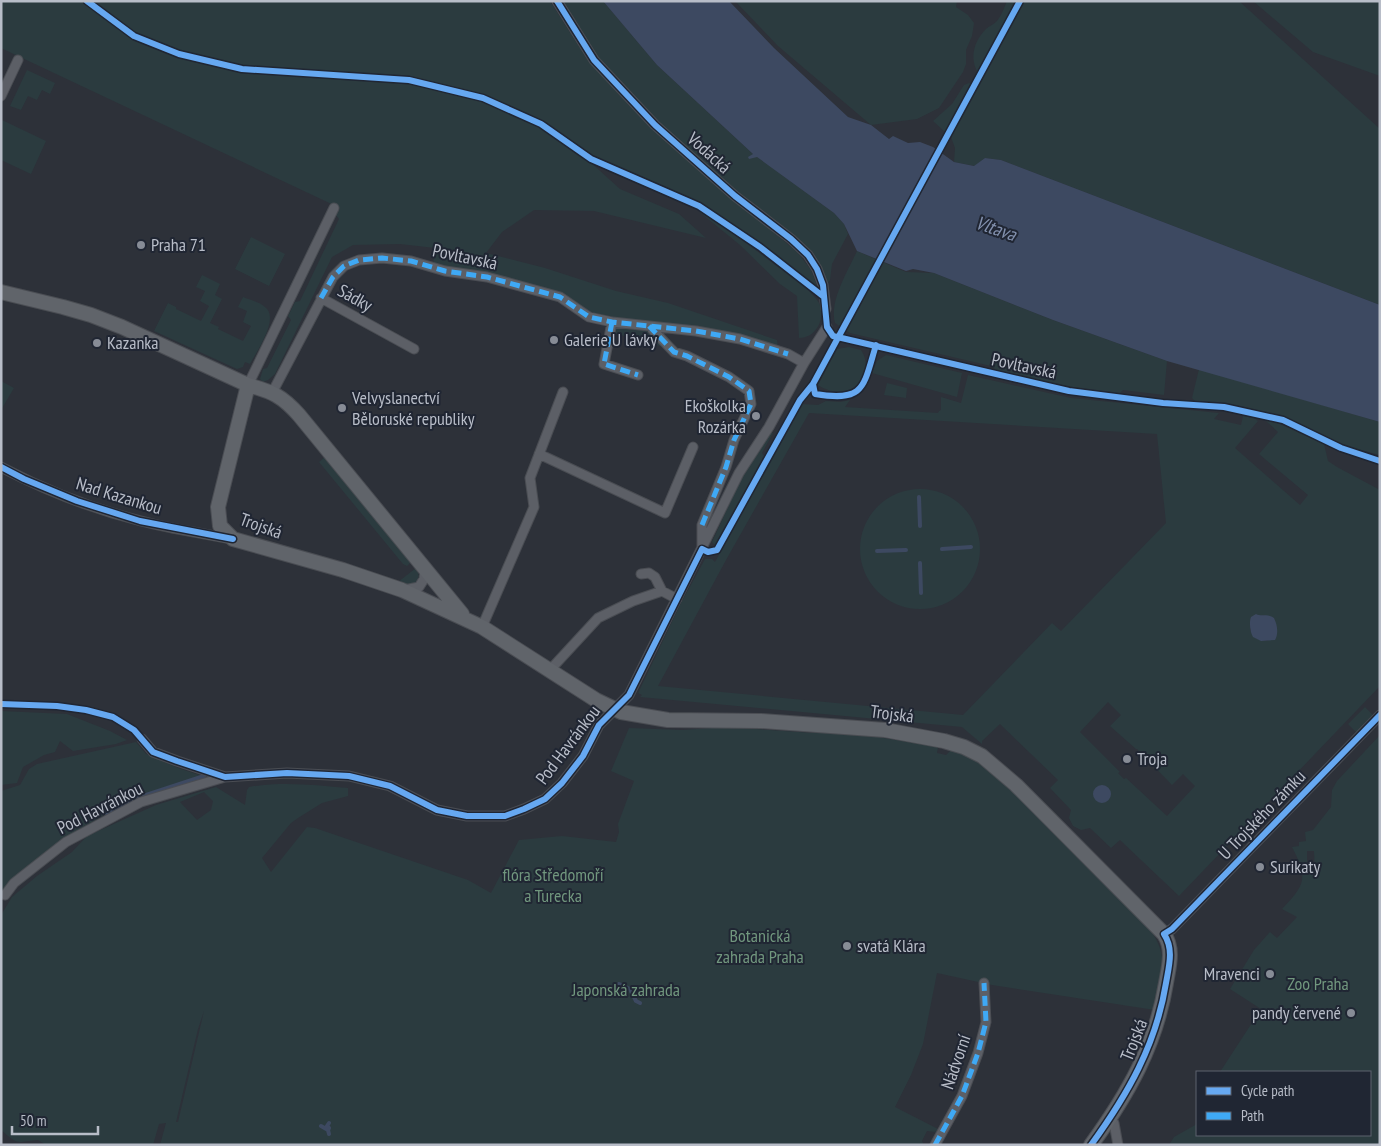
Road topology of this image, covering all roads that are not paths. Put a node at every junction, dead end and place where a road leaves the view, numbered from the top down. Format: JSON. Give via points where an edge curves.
{"nodes":[{"id":1,"x":557,"y":1,"type":"edge"},
{"id":2,"x":18,"y":60,"type":"dead end"},
{"id":3,"x":1,"y":96,"type":"edge"},
{"id":4,"x":334,"y":208,"type":"dead end"},
{"id":5,"x":1,"y":292,"type":"edge"},
{"id":6,"x":321,"y":298,"type":"junction"},
{"id":7,"x":826,"y":309,"type":"dead end"},
{"id":8,"x":612,"y":322,"type":"junction"},
{"id":9,"x":649,"y":326,"type":"junction"},
{"id":10,"x":827,"y":326,"type":"dead end"},
{"id":11,"x":414,"y":349,"type":"dead end"},
{"id":12,"x":804,"y":363,"type":"junction"},
{"id":13,"x":638,"y":375,"type":"dead end"},
{"id":14,"x":248,"y":385,"type":"junction"},
{"id":15,"x":563,"y":392,"type":"dead end"},
{"id":16,"x":272,"y":393,"type":"junction"},
{"id":17,"x":693,"y":447,"type":"dead end"},
{"id":18,"x":539,"y":454,"type":"junction"},
{"id":19,"x":1,"y":467,"type":"edge"},
{"id":20,"x":233,"y":539,"type":"junction"},
{"id":21,"x":702,"y":549,"type":"junction"},
{"id":22,"x":425,"y":570,"type":"junction"},
{"id":23,"x":641,"y":574,"type":"dead end"},
{"id":24,"x":402,"y":590,"type":"junction"},
{"id":25,"x":662,"y":590,"type":"junction"},
{"id":26,"x":677,"y":599,"type":"junction"},
{"id":27,"x":468,"y":620,"type":"junction"},
{"id":28,"x":482,"y":627,"type":"junction"},
{"id":29,"x":550,"y":670,"type":"junction"},
{"id":30,"x":614,"y":710,"type":"junction"},
{"id":31,"x":1380,"y":714,"type":"edge"},
{"id":32,"x":142,"y":739,"type":"dead end"},
{"id":33,"x":225,"y":777,"type":"junction"},
{"id":34,"x":4,"y":895,"type":"dead end"},
{"id":35,"x":1164,"y":934,"type":"junction"},
{"id":36,"x":984,"y":983,"type":"dead end"},
{"id":37,"x":1109,"y":1120,"type":"junction"},
{"id":38,"x":935,"y":1145,"type":"edge"},
{"id":39,"x":1091,"y":1145,"type":"edge"},
{"id":40,"x":1118,"y":1145,"type":"edge"}],
"edges":[{"from":1,"to":7,"type":"street","name":"Vodácká","via":[[594,60],[655,124],[735,196],[808,255],[823,285]]},
{"from":2,"to":3,"type":"street"},
{"from":4,"to":14,"type":"street"},
{"from":5,"to":14,"type":"street","name":"Trojská","via":[[91,315]]},
{"from":6,"to":8,"type":"street","name":"Povltavská","via":[[333,277],[344,266],[359,260],[382,258],[487,277],[560,297],[589,317]]},
{"from":6,"to":11,"type":"street","name":"Sádky"},
{"from":6,"to":16,"type":"street","name":"Sádky"},
{"from":8,"to":9,"type":"street","name":"Povltavská"},
{"from":8,"to":13,"type":"street","via":[[604,364]]},
{"from":9,"to":12,"type":"street","name":"Povltavská","via":[[740,339],[788,354]]},
{"from":9,"to":21,"type":"street","name":"Pod Havránkou","via":[[674,352],[730,377],[748,391],[751,404],[702,525]]},
{"from":10,"to":12,"type":"street"},
{"from":12,"to":21,"type":"street","name":"Pod Havránkou","via":[[769,427],[738,474]]},
{"from":14,"to":16,"type":"street","name":"Trojská"},
{"from":14,"to":20,"type":"street","name":"Trojská","via":[[218,507],[220,526]]},
{"from":15,"to":18,"type":"street"},
{"from":16,"to":22,"type":"street","name":"Trojská","via":[[286,401],[299,416]]},
{"from":17,"to":18,"type":"street","via":[[665,513]]},
{"from":18,"to":28,"type":"street","via":[[530,478],[534,507]]},
{"from":19,"to":20,"type":"street","name":"Nad Kazankou","via":[[77,501],[140,521]]},
{"from":20,"to":24,"type":"street","name":"Trojská"},
{"from":21,"to":26,"type":"street","name":"Pod Havránkou"},
{"from":22,"to":24,"type":"street","via":[[419,587]]},
{"from":22,"to":27,"type":"street","name":"Trojská"},
{"from":23,"to":25,"type":"street","via":[[649,573]]},
{"from":24,"to":27,"type":"street","name":"Trojská"},
{"from":25,"to":26,"type":"street"},
{"from":25,"to":29,"type":"street","via":[[598,618]]},
{"from":26,"to":30,"type":"street","name":"Pod Havránkou","via":[[629,695]]},
{"from":27,"to":28,"type":"street","name":"Trojská"},
{"from":28,"to":29,"type":"street","name":"Trojská"},
{"from":29,"to":30,"type":"street","name":"Trojská"},
{"from":30,"to":33,"type":"street","name":"Pod Havránkou","via":[[599,725],[583,756],[562,783],[545,799],[504,816],[467,816],[437,810],[390,786],[349,776],[288,772]]},
{"from":30,"to":35,"type":"street","name":"Trojská","via":[[668,720],[761,721],[885,730],[964,747],[982,756],[1016,785]]},
{"from":31,"to":35,"type":"street","name":"U Trojského zámku"},
{"from":32,"to":33,"type":"street","name":"Pod Havránkou","via":[[153,752]]},
{"from":33,"to":34,"type":"street","name":"Pod Havránkou","via":[[141,802],[66,842],[14,883]]},
{"from":35,"to":37,"type":"street","name":"Trojská","via":[[1170,946],[1170,962],[1162,1011],[1138,1071]]},
{"from":36,"to":38,"type":"street","name":"Nádvorní","via":[[986,1022],[978,1052],[962,1096]]},
{"from":37,"to":39,"type":"street","name":"Trojská"},
{"from":37,"to":40,"type":"street","via":[[1114,1123]]}]}
